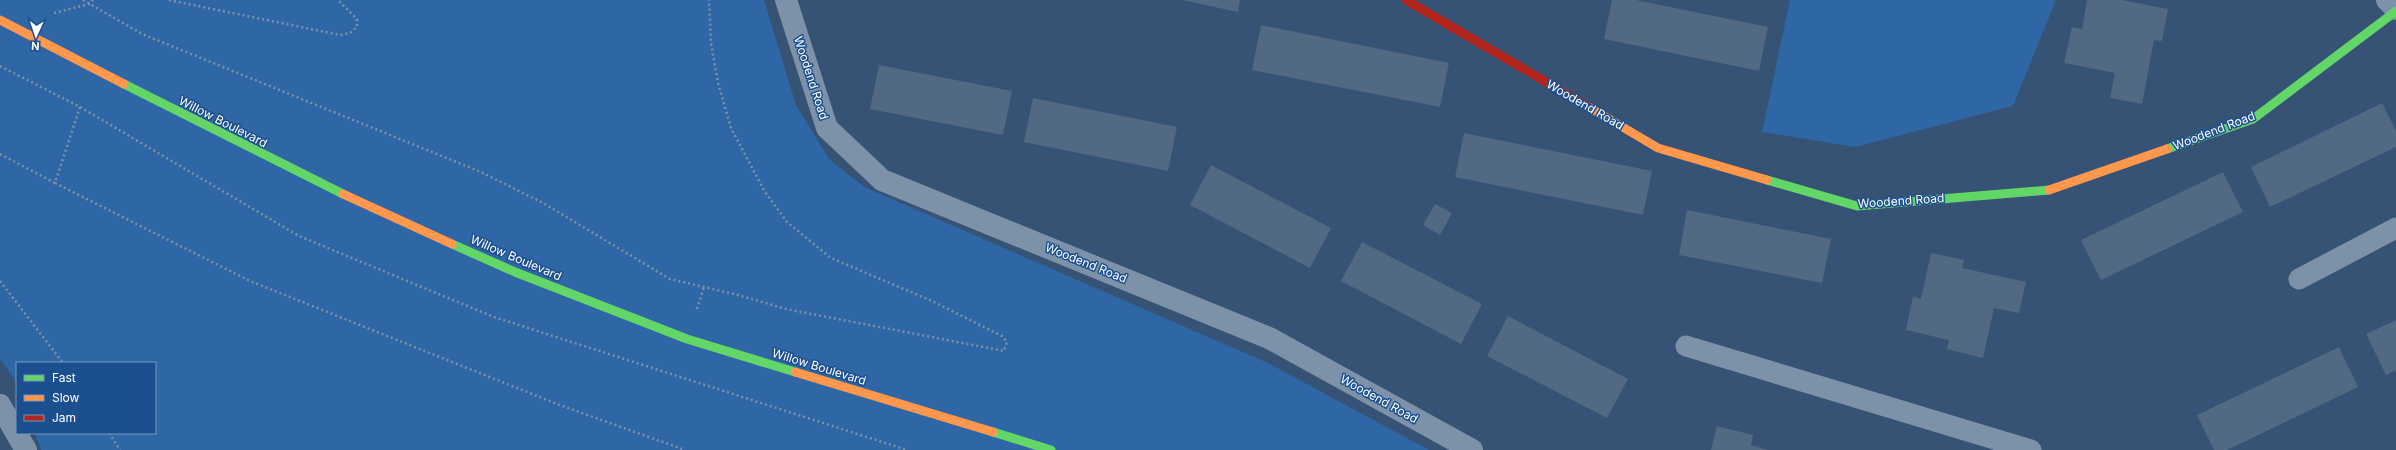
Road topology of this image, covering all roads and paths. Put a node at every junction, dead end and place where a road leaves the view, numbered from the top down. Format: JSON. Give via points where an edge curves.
{"nodes":[{"id":1,"x":84,"y":0,"type":"edge"},
{"id":2,"x":169,"y":0,"type":"edge"},
{"id":3,"x":338,"y":0,"type":"edge"},
{"id":4,"x":709,"y":0,"type":"edge"},
{"id":5,"x":786,"y":0,"type":"edge"},
{"id":6,"x":1406,"y":0,"type":"edge"},
{"id":7,"x":2387,"y":0,"type":"edge"},
{"id":8,"x":2396,"y":10,"type":"edge"},
{"id":9,"x":0,"y":20,"type":"edge"},
{"id":10,"x":0,"y":66,"type":"edge"},
{"id":11,"x":80,"y":107,"type":"junction"},
{"id":12,"x":0,"y":154,"type":"edge"},
{"id":13,"x":55,"y":183,"type":"junction"},
{"id":14,"x":2396,"y":228,"type":"edge"},
{"id":15,"x":2300,"y":279,"type":"dead end"},
{"id":16,"x":0,"y":281,"type":"edge"},
{"id":17,"x":1686,"y":346,"type":"dead end"},
{"id":18,"x":63,"y":362,"type":"edge"},
{"id":19,"x":0,"y":405,"type":"edge"},
{"id":20,"x":16,"y":433,"type":"edge"},
{"id":21,"x":17,"y":434,"type":"edge"},
{"id":22,"x":110,"y":434,"type":"edge"},
{"id":23,"x":26,"y":450,"type":"edge"},
{"id":24,"x":120,"y":450,"type":"edge"},
{"id":25,"x":685,"y":450,"type":"edge"},
{"id":26,"x":907,"y":450,"type":"edge"},
{"id":27,"x":1051,"y":450,"type":"edge"},
{"id":28,"x":1472,"y":450,"type":"edge"},
{"id":29,"x":2031,"y":450,"type":"edge"}],
"edges":[{"from":1,"to":4,"type":"path","via":[[142,34],[481,172],[543,202],[670,279],[786,309],[1004,351],[1007,342],[1002,336],[932,301],[832,258],[787,222],[765,192],[731,128],[718,82],[711,43]]},
{"from":2,"to":3,"type":"path","via":[[340,35],[347,34],[357,27],[357,19]]},
{"from":5,"to":28,"type":"street","name":"Woodend Road","via":[[827,128],[882,180],[1269,338]]},
{"from":6,"to":8,"type":"main road","name":"Woodend Road","via":[[1658,148],[1857,206],[2055,189],[2254,119]]},
{"from":7,"to":8,"type":"street"},
{"from":9,"to":27,"type":"main road","name":"Willow Boulevard","via":[[274,162],[515,272],[687,339]]},
{"from":10,"to":11,"type":"path"},
{"from":11,"to":13,"type":"path"},
{"from":11,"to":26,"type":"path","via":[[299,236],[494,317]]},
{"from":12,"to":13,"type":"path"},
{"from":13,"to":25,"type":"path","via":[[250,281],[557,404]]},
{"from":14,"to":15,"type":"lane"},
{"from":16,"to":18,"type":"path"},
{"from":17,"to":29,"type":"lane"},
{"from":19,"to":20,"type":"street"},
{"from":21,"to":23,"type":"street"},
{"from":22,"to":24,"type":"path"}]}
